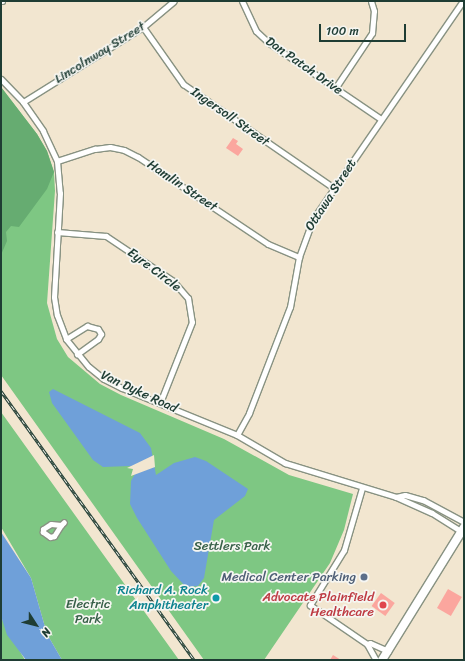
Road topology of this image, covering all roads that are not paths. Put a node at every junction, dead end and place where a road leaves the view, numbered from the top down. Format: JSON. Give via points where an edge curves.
{"nodes":[{"id":1,"x":174,"y":1,"type":"edge"},
{"id":2,"x":242,"y":1,"type":"edge"},
{"id":3,"x":371,"y":1,"type":"edge"},
{"id":4,"x":463,"y":1,"type":"edge"},
{"id":5,"x":143,"y":27,"type":"junction"},
{"id":6,"x":1,"y":79,"type":"edge"},
{"id":7,"x":336,"y":87,"type":"junction"},
{"id":8,"x":23,"y":102,"type":"junction"},
{"id":9,"x":381,"y":119,"type":"junction"},
{"id":10,"x":57,"y":161,"type":"junction"},
{"id":11,"x":334,"y":188,"type":"junction"},
{"id":12,"x":57,"y":232,"type":"junction"},
{"id":13,"x":299,"y":257,"type":"junction"},
{"id":14,"x":66,"y":339,"type":"junction"},
{"id":15,"x":77,"y":354,"type":"junction"},
{"id":16,"x":160,"y":403,"type":"junction"},
{"id":17,"x":237,"y":435,"type":"junction"},
{"id":18,"x":362,"y":488,"type":"junction"},
{"id":19,"x":396,"y":497,"type":"junction"},
{"id":20,"x":464,"y":522,"type":"edge"},
{"id":21,"x":463,"y":529,"type":"edge"},
{"id":22,"x":367,"y":644,"type":"junction"},
{"id":23,"x":388,"y":651,"type":"junction"},
{"id":24,"x":376,"y":660,"type":"edge"},
{"id":25,"x":382,"y":660,"type":"edge"}],
"edges":[{"from":1,"to":5,"type":"street","name":"Lincolnway Street"},
{"from":2,"to":7,"type":"street","name":"Dan Patch Drive","via":[[256,31],[269,43]]},
{"from":3,"to":7,"type":"street","via":[[374,11],[372,33]]},
{"from":4,"to":9,"type":"street","name":"Ottawa Street"},
{"from":5,"to":8,"type":"street","name":"Lincolnway Street"},
{"from":5,"to":11,"type":"street","name":"Ingersoll Street","via":[[183,84]]},
{"from":6,"to":8,"type":"street","name":"Van Dyke Road"},
{"from":7,"to":9,"type":"street","name":"Dan Patch Drive"},
{"from":8,"to":10,"type":"street","name":"Van Dyke Road","via":[[43,131]]},
{"from":9,"to":11,"type":"street","name":"Ottawa Street"},
{"from":10,"to":12,"type":"street","name":"Van Dyke Road","via":[[61,180]]},
{"from":10,"to":13,"type":"street","name":"Hamlin Street","via":[[95,149],[110,147],[124,150],[138,156],[268,244]]},
{"from":11,"to":13,"type":"street","name":"Ottawa Street","via":[[314,219]]},
{"from":12,"to":14,"type":"street","name":"Van Dyke Road","via":[[54,297],[57,315]]},
{"from":12,"to":16,"type":"street","name":"Eyre Circle","via":[[106,236],[173,281],[188,298],[192,322]]},
{"from":13,"to":17,"type":"street","name":"Ottawa Street","via":[[290,307],[249,413]]},
{"from":14,"to":15,"type":"street","name":"Van Dyke Road"},
{"from":14,"to":15,"type":"street","via":[[87,326],[98,329],[101,334],[98,339]]},
{"from":15,"to":16,"type":"street","name":"Van Dyke Road","via":[[104,379]]},
{"from":16,"to":17,"type":"street","name":"Van Dyke Road"},
{"from":17,"to":18,"type":"street","name":"Van Dyke Road","via":[[285,463]]},
{"from":18,"to":19,"type":"street","name":"Van Dyke Road"},
{"from":18,"to":22,"type":"street","via":[[344,550],[310,605]]},
{"from":19,"to":20,"type":"street","name":"Van Dyke Road","via":[[406,495],[423,500]]},
{"from":19,"to":21,"type":"street","name":"Van Dyke Road"},
{"from":21,"to":23,"type":"main road"},
{"from":22,"to":23,"type":"street"},
{"from":22,"to":24,"type":"street"},
{"from":23,"to":25,"type":"main road"}]}
